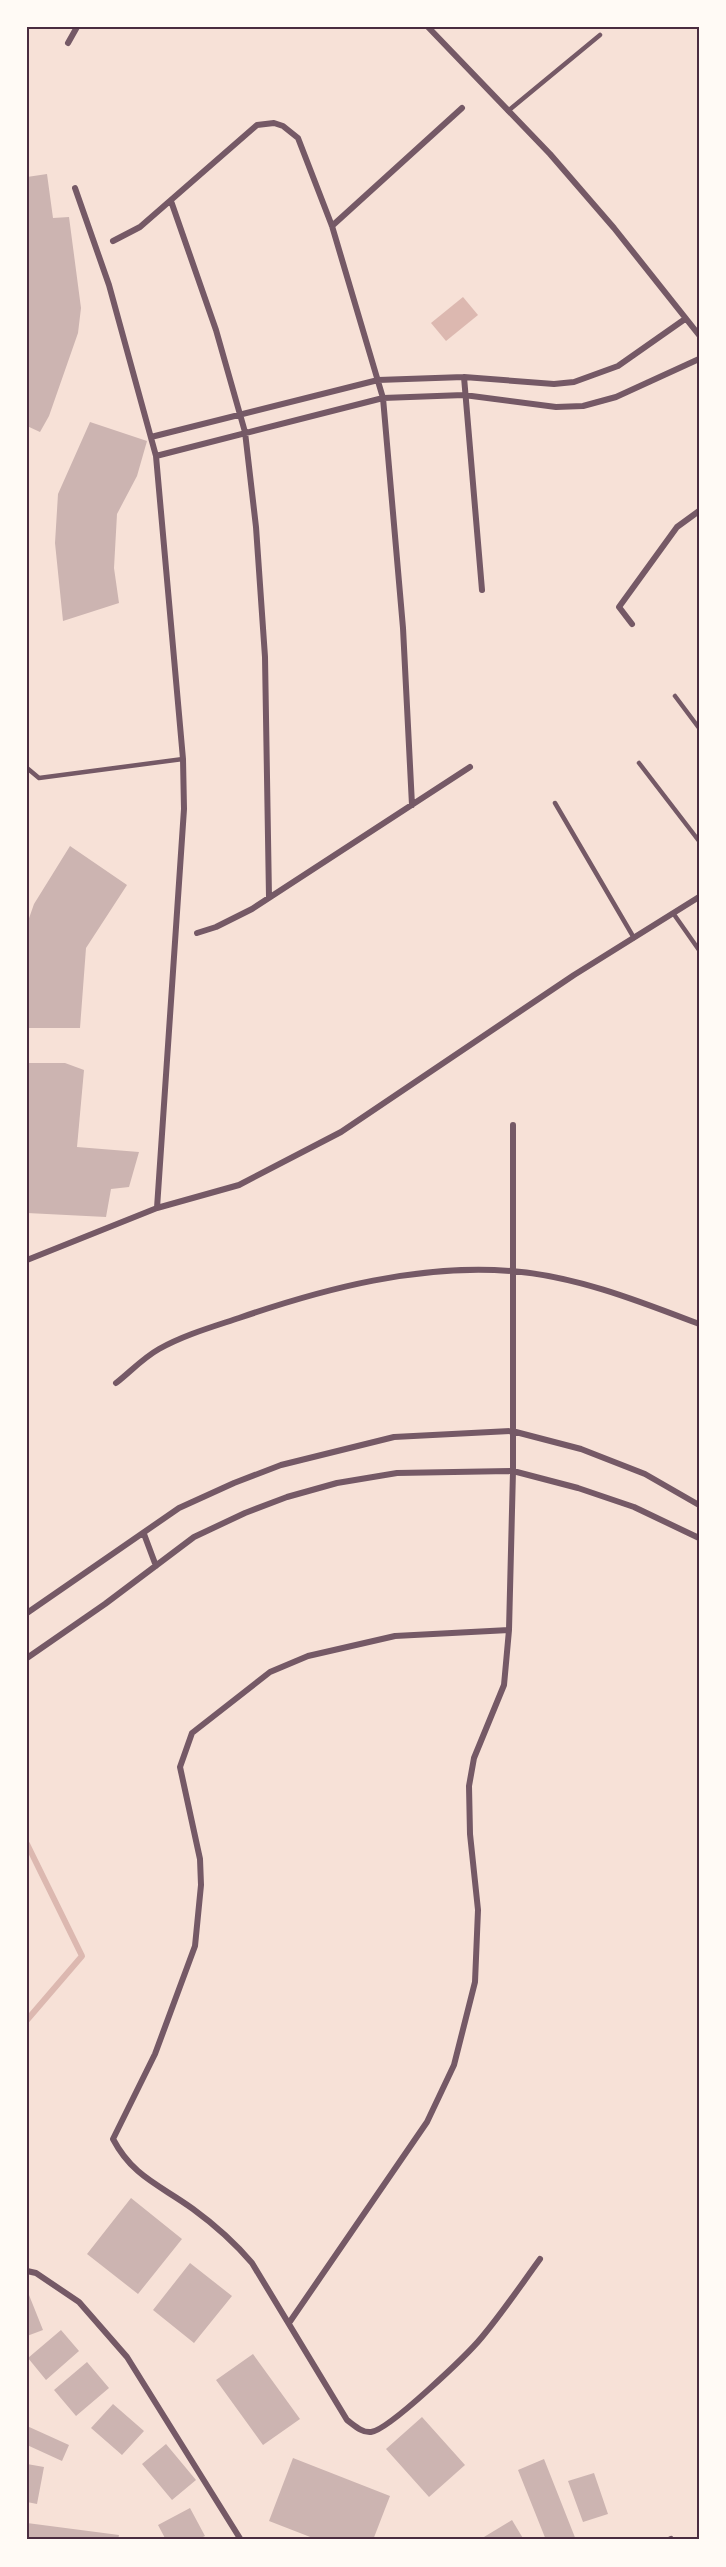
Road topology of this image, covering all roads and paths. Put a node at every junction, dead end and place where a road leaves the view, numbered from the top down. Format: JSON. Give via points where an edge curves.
{"nodes":[{"id":1,"x":77,"y":27,"type":"edge"},
{"id":2,"x":428,"y":27,"type":"edge"},
{"id":3,"x":600,"y":34,"type":"dead end"},
{"id":4,"x":69,"y":42,"type":"dead end"},
{"id":5,"x":462,"y":108,"type":"dead end"},
{"id":6,"x":508,"y":111,"type":"junction"},
{"id":7,"x":75,"y":188,"type":"dead end"},
{"id":8,"x":171,"y":201,"type":"junction"},
{"id":9,"x":332,"y":226,"type":"junction"},
{"id":10,"x":113,"y":241,"type":"dead end"},
{"id":11,"x":685,"y":319,"type":"junction"},
{"id":12,"x":699,"y":335,"type":"edge"},
{"id":13,"x":699,"y":359,"type":"edge"},
{"id":14,"x":464,"y":377,"type":"junction"},
{"id":15,"x":378,"y":380,"type":"junction"},
{"id":16,"x":464,"y":395,"type":"junction"},
{"id":17,"x":383,"y":398,"type":"junction"},
{"id":18,"x":241,"y":413,"type":"junction"},
{"id":19,"x":245,"y":432,"type":"junction"},
{"id":20,"x":150,"y":437,"type":"junction"},
{"id":21,"x":156,"y":456,"type":"junction"},
{"id":22,"x":699,"y":511,"type":"edge"},
{"id":23,"x":482,"y":590,"type":"dead end"},
{"id":24,"x":632,"y":624,"type":"dead end"},
{"id":25,"x":675,"y":696,"type":"dead end"},
{"id":26,"x":699,"y":728,"type":"edge"},
{"id":27,"x":183,"y":759,"type":"junction"},
{"id":28,"x":639,"y":763,"type":"dead end"},
{"id":29,"x":470,"y":767,"type":"dead end"},
{"id":30,"x":27,"y":768,"type":"edge"},
{"id":31,"x":555,"y":803,"type":"dead end"},
{"id":32,"x":412,"y":805,"type":"junction"},
{"id":33,"x":699,"y":841,"type":"edge"},
{"id":34,"x":269,"y":897,"type":"junction"},
{"id":35,"x":699,"y":897,"type":"edge"},
{"id":36,"x":673,"y":913,"type":"junction"},
{"id":37,"x":197,"y":933,"type":"dead end"},
{"id":38,"x":634,"y":938,"type":"junction"},
{"id":39,"x":699,"y":950,"type":"edge"},
{"id":40,"x":513,"y":1125,"type":"dead end"},
{"id":41,"x":157,"y":1208,"type":"junction"},
{"id":42,"x":27,"y":1260,"type":"edge"},
{"id":43,"x":512,"y":1271,"type":"junction"},
{"id":44,"x":699,"y":1324,"type":"edge"},
{"id":45,"x":116,"y":1383,"type":"dead end"},
{"id":46,"x":512,"y":1431,"type":"junction"},
{"id":47,"x":513,"y":1471,"type":"junction"},
{"id":48,"x":699,"y":1505,"type":"edge"},
{"id":49,"x":144,"y":1534,"type":"junction"},
{"id":50,"x":699,"y":1538,"type":"edge"},
{"id":51,"x":156,"y":1566,"type":"junction"},
{"id":52,"x":27,"y":1613,"type":"edge"},
{"id":53,"x":509,"y":1630,"type":"junction"},
{"id":54,"x":27,"y":1658,"type":"edge"},
{"id":55,"x":540,"y":2259,"type":"dead end"},
{"id":56,"x":27,"y":2271,"type":"edge"},
{"id":57,"x":289,"y":2324,"type":"junction"},
{"id":58,"x":241,"y":2540,"type":"edge"}],
"edges":[{"from":1,"to":4,"type":"street"},
{"from":2,"to":6,"type":"street"},
{"from":3,"to":6,"type":"lane"},
{"from":5,"to":9,"type":"street"},
{"from":6,"to":11,"type":"street","via":[[614,228]]},
{"from":7,"to":20,"type":"street","via":[[109,285]]},
{"from":8,"to":9,"type":"street","via":[[256,125],[274,123],[298,138]]},
{"from":8,"to":10,"type":"street","via":[[140,227]]},
{"from":8,"to":18,"type":"street"},
{"from":9,"to":15,"type":"street"},
{"from":11,"to":12,"type":"street"},
{"from":11,"to":14,"type":"street","via":[[618,366],[574,382]]},
{"from":13,"to":16,"type":"street","via":[[616,397],[583,406],[556,407]]},
{"from":14,"to":15,"type":"street"},
{"from":14,"to":16,"type":"street"},
{"from":15,"to":17,"type":"street"},
{"from":15,"to":18,"type":"street"},
{"from":16,"to":17,"type":"street"},
{"from":16,"to":23,"type":"street"},
{"from":17,"to":19,"type":"street"},
{"from":17,"to":32,"type":"street","via":[[403,627]]},
{"from":18,"to":19,"type":"street"},
{"from":18,"to":20,"type":"street"},
{"from":19,"to":21,"type":"street"},
{"from":19,"to":34,"type":"street","via":[[265,657]]},
{"from":20,"to":21,"type":"street"},
{"from":21,"to":27,"type":"street"},
{"from":22,"to":24,"type":"street","via":[[676,527],[619,608]]},
{"from":25,"to":26,"type":"lane"},
{"from":27,"to":30,"type":"lane","via":[[39,778]]},
{"from":27,"to":41,"type":"street","via":[[184,809]]},
{"from":28,"to":33,"type":"lane"},
{"from":29,"to":32,"type":"street"},
{"from":31,"to":38,"type":"lane"},
{"from":32,"to":34,"type":"street"},
{"from":34,"to":37,"type":"street","via":[[234,919]]},
{"from":35,"to":36,"type":"street"},
{"from":36,"to":38,"type":"street"},
{"from":36,"to":39,"type":"lane"},
{"from":38,"to":41,"type":"street","via":[[341,1132],[239,1185]]},
{"from":40,"to":43,"type":"street"},
{"from":41,"to":42,"type":"street"},
{"from":43,"to":44,"type":"street","via":[[554,1277],[634,1299]]},
{"from":43,"to":45,"type":"street","via":[[457,1269],[321,1292],[175,1342],[157,1350]]},
{"from":43,"to":46,"type":"street"},
{"from":46,"to":47,"type":"street"},
{"from":46,"to":48,"type":"street","via":[[581,1449],[634,1469]]},
{"from":46,"to":49,"type":"street","via":[[394,1437],[281,1465],[179,1508]]},
{"from":47,"to":50,"type":"street","via":[[634,1507]]},
{"from":47,"to":51,"type":"street","via":[[397,1473],[338,1483],[244,1513],[194,1537]]},
{"from":47,"to":53,"type":"street"},
{"from":49,"to":51,"type":"street"},
{"from":49,"to":52,"type":"street"},
{"from":51,"to":54,"type":"street"},
{"from":53,"to":57,"type":"street","via":[[504,1685],[474,1758],[470,1786],[468,1804],[478,1910],[475,1983],[457,2056],[427,2122]]},
{"from":53,"to":57,"type":"street","via":[[395,1636],[308,1656],[270,1672],[192,1733],[184,1750],[180,1767],[200,1859],[195,1946],[155,2054],[113,2139],[123,2159],[144,2177],[235,2243],[252,2263]]},
{"from":55,"to":57,"type":"street","via":[[481,2338],[400,2414],[370,2432],[347,2420]]},
{"from":56,"to":58,"type":"street","via":[[78,2302],[127,2357]]}]}
